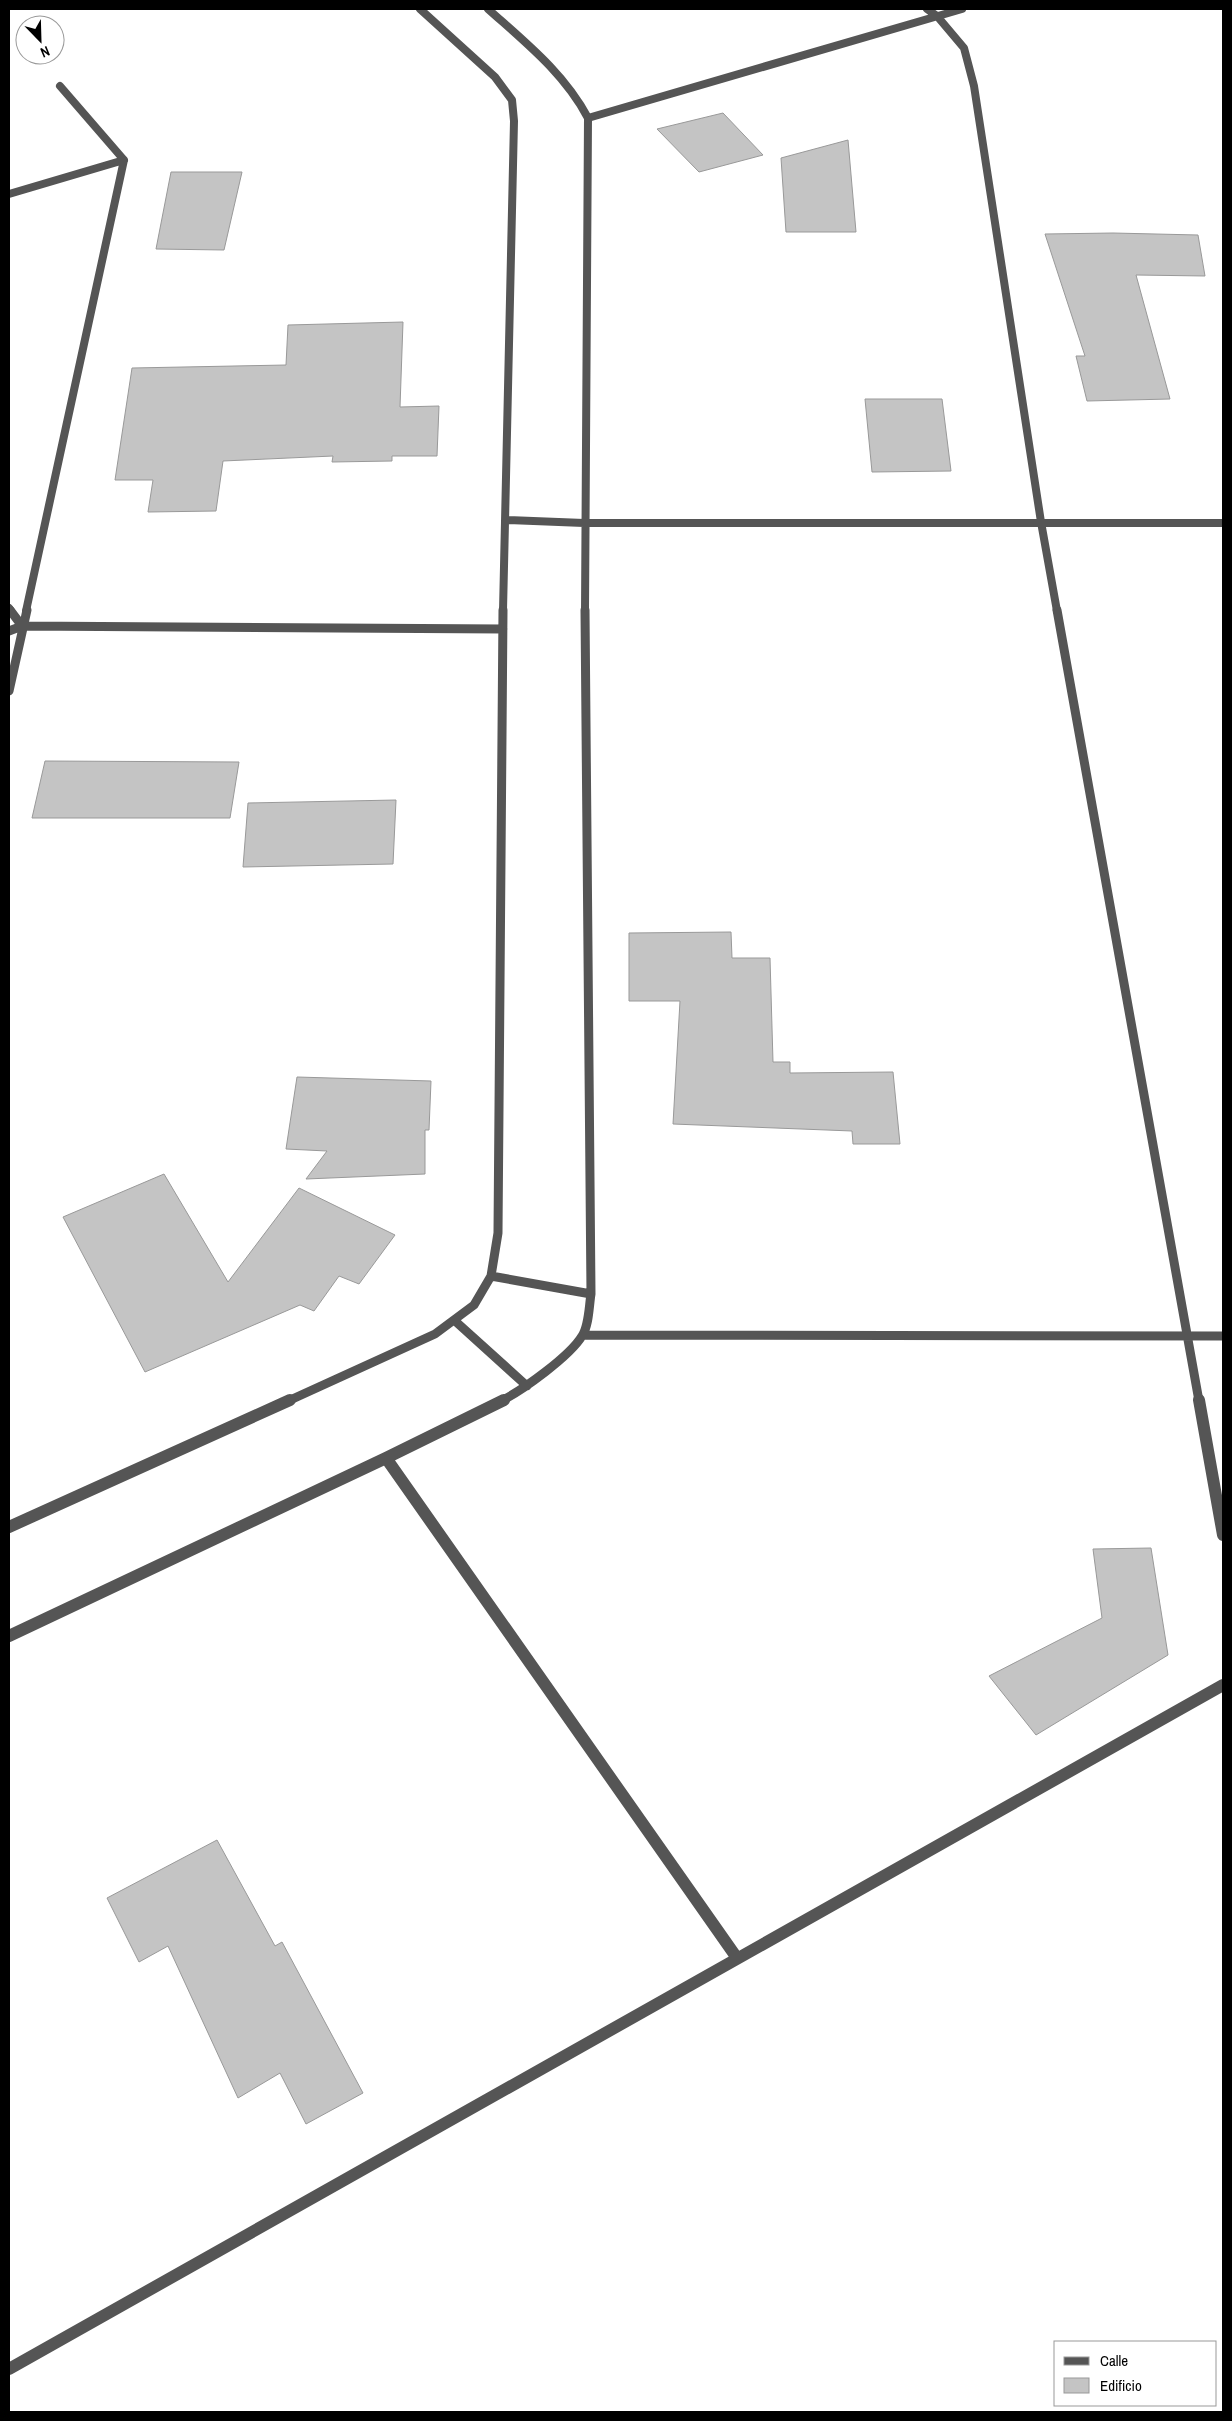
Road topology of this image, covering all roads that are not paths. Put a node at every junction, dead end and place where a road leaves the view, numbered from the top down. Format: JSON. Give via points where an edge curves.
{"nodes":[{"id":1,"x":420,"y":9,"type":"edge"},
{"id":2,"x":488,"y":9,"type":"edge"},
{"id":3,"x":927,"y":9,"type":"edge"},
{"id":4,"x":962,"y":9,"type":"edge"},
{"id":5,"x":937,"y":16,"type":"junction"},
{"id":6,"x":60,"y":86,"type":"dead end"},
{"id":7,"x":588,"y":118,"type":"junction"},
{"id":8,"x":124,"y":160,"type":"junction"},
{"id":9,"x":9,"y":194,"type":"edge"},
{"id":10,"x":507,"y":520,"type":"junction"},
{"id":11,"x":1041,"y":522,"type":"junction"},
{"id":12,"x":584,"y":524,"type":"junction"},
{"id":13,"x":1223,"y":524,"type":"edge"},
{"id":14,"x":9,"y":608,"type":"edge"},
{"id":15,"x":22,"y":626,"type":"junction"},
{"id":16,"x":503,"y":629,"type":"junction"},
{"id":17,"x":9,"y":631,"type":"edge"},
{"id":18,"x":9,"y":691,"type":"edge"},
{"id":19,"x":490,"y":1276,"type":"junction"},
{"id":20,"x":591,"y":1294,"type":"junction"},
{"id":21,"x":454,"y":1320,"type":"junction"},
{"id":22,"x":583,"y":1335,"type":"junction"},
{"id":23,"x":1186,"y":1335,"type":"junction"},
{"id":24,"x":1223,"y":1336,"type":"edge"},
{"id":25,"x":526,"y":1386,"type":"junction"},
{"id":26,"x":386,"y":1458,"type":"junction"},
{"id":27,"x":9,"y":1527,"type":"edge"},
{"id":28,"x":1223,"y":1535,"type":"edge"},
{"id":29,"x":9,"y":1636,"type":"edge"},
{"id":30,"x":1223,"y":1685,"type":"edge"},
{"id":31,"x":737,"y":1958,"type":"junction"},
{"id":32,"x":9,"y":2368,"type":"edge"}],
"edges":[{"from":1,"to":10,"type":"street","via":[[495,77],[512,100]]},
{"from":2,"to":7,"type":"street","via":[[556,71],[578,97]]},
{"from":3,"to":5,"type":"street"},
{"from":4,"to":5,"type":"street"},
{"from":5,"to":7,"type":"street"},
{"from":5,"to":11,"type":"street","via":[[964,48],[974,86]]},
{"from":6,"to":8,"type":"street"},
{"from":7,"to":12,"type":"street"},
{"from":8,"to":9,"type":"street"},
{"from":8,"to":15,"type":"street"},
{"from":10,"to":12,"type":"street"},
{"from":10,"to":16,"type":"street"},
{"from":11,"to":12,"type":"street"},
{"from":11,"to":13,"type":"street"},
{"from":11,"to":23,"type":"street"},
{"from":12,"to":20,"type":"street"},
{"from":14,"to":15,"type":"street"},
{"from":15,"to":16,"type":"street"},
{"from":15,"to":17,"type":"street"},
{"from":15,"to":18,"type":"street"},
{"from":16,"to":19,"type":"street","via":[[498,1233]]},
{"from":19,"to":20,"type":"street"},
{"from":19,"to":21,"type":"street","via":[[474,1305]]},
{"from":20,"to":22,"type":"street"},
{"from":21,"to":25,"type":"street"},
{"from":21,"to":27,"type":"street","via":[[435,1334]]},
{"from":22,"to":23,"type":"street"},
{"from":22,"to":25,"type":"street","via":[[554,1365]]},
{"from":23,"to":24,"type":"street"},
{"from":23,"to":28,"type":"street"},
{"from":25,"to":26,"type":"street","via":[[514,1396]]},
{"from":26,"to":29,"type":"street"},
{"from":26,"to":31,"type":"street"},
{"from":30,"to":31,"type":"street"},
{"from":31,"to":32,"type":"street"}]}
